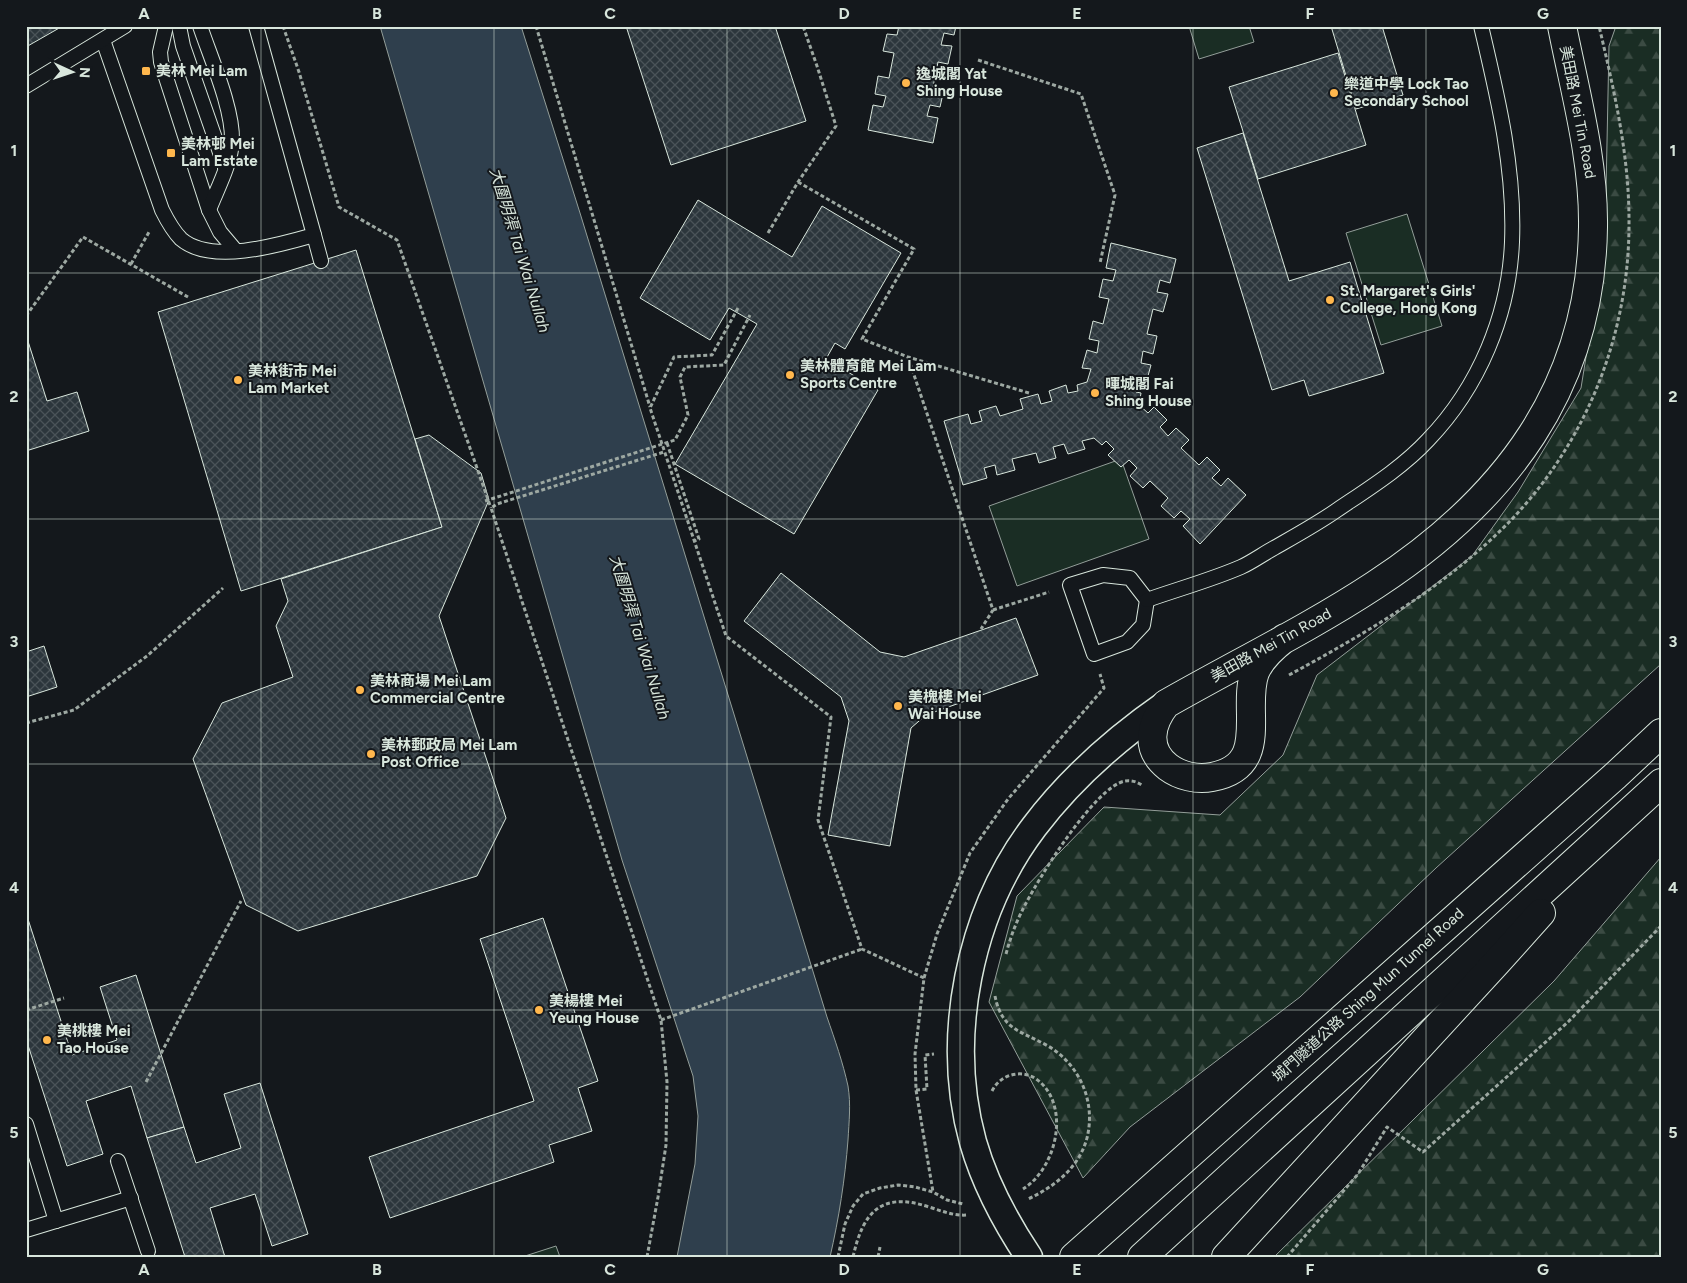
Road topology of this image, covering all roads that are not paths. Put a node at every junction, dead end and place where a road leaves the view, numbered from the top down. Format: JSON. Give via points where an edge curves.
{"nodes":[{"id":1,"x":125,"y":26,"type":"edge"},
{"id":2,"x":166,"y":26,"type":"edge"},
{"id":3,"x":179,"y":26,"type":"edge"},
{"id":4,"x":200,"y":26,"type":"edge"},
{"id":5,"x":256,"y":26,"type":"edge"},
{"id":6,"x":1481,"y":26,"type":"edge"},
{"id":7,"x":1562,"y":26,"type":"edge"},
{"id":8,"x":103,"y":40,"type":"junction"},
{"id":9,"x":26,"y":86,"type":"edge"},
{"id":10,"x":226,"y":168,"type":"junction"},
{"id":11,"x":209,"y":210,"type":"junction"},
{"id":12,"x":314,"y":235,"type":"junction"},
{"id":13,"x":236,"y":251,"type":"junction"},
{"id":14,"x":321,"y":261,"type":"dead end"},
{"id":15,"x":1147,"y":600,"type":"junction"},
{"id":16,"x":1285,"y":638,"type":"junction"},
{"id":17,"x":1166,"y":704,"type":"junction"},
{"id":18,"x":1661,"y":732,"type":"edge"},
{"id":19,"x":1661,"y":783,"type":"edge"},
{"id":20,"x":1631,"y":810,"type":"junction"},
{"id":21,"x":26,"y":1124,"type":"edge"},
{"id":22,"x":118,"y":1161,"type":"dead end"},
{"id":23,"x":131,"y":1198,"type":"junction"},
{"id":24,"x":56,"y":1221,"type":"junction"},
{"id":25,"x":26,"y":1230,"type":"edge"},
{"id":26,"x":148,"y":1251,"type":"dead end"},
{"id":27,"x":1029,"y":1257,"type":"edge"},
{"id":28,"x":1074,"y":1257,"type":"edge"},
{"id":29,"x":1142,"y":1257,"type":"edge"},
{"id":30,"x":1226,"y":1257,"type":"edge"}],
"edges":[{"from":1,"to":8,"type":"lane"},
{"from":2,"to":11,"type":"lane","via":[[161,62]]},
{"from":3,"to":10,"type":"lane"},
{"from":4,"to":10,"type":"lane","via":[[230,116],[232,142]]},
{"from":5,"to":12,"type":"lane"},
{"from":6,"to":15,"type":"lane","via":[[1507,144],[1512,212],[1504,297],[1498,324],[1478,369],[1428,440],[1373,486],[1242,566]]},
{"from":7,"to":16,"type":"main road","name":"美田路 Mei Tin Road","via":[[1589,158],[1593,227],[1583,314],[1576,343],[1554,396],[1515,460],[1446,533],[1374,586]]},
{"from":8,"to":9,"type":"lane"},
{"from":8,"to":13,"type":"lane","via":[[171,228],[193,246]]},
{"from":10,"to":11,"type":"lane"},
{"from":11,"to":13,"type":"lane","via":[[220,232]]},
{"from":12,"to":13,"type":"lane","via":[[267,248]]},
{"from":12,"to":14,"type":"lane"},
{"from":15,"to":15,"type":"lane","via":[[1130,578],[1103,575],[1070,585],[1094,654],[1127,642],[1143,625]]},
{"from":16,"to":17,"type":"main road","name":"美田路 Mei Tin Road"},
{"from":16,"to":17,"type":"main road","via":[[1266,654],[1255,672],[1251,692],[1250,743],[1241,760],[1226,773],[1209,778],[1190,777],[1169,768],[1161,760],[1154,748],[1152,735],[1155,720]]},
{"from":17,"to":27,"type":"street","name":"美田路 Mei Tin Road","via":[[1113,743],[1034,827],[992,900],[972,955],[963,1016],[962,1065],[966,1112],[973,1142],[996,1202]]},
{"from":18,"to":28,"type":"main road","name":"城門隧道公路 Shing Mun Tunnel Road"},
{"from":19,"to":20,"type":"main road"},
{"from":20,"to":29,"type":"main road"},
{"from":20,"to":30,"type":"main road","via":[[1497,962]]},
{"from":21,"to":24,"type":"lane"},
{"from":22,"to":23,"type":"lane"},
{"from":23,"to":24,"type":"lane"},
{"from":23,"to":26,"type":"lane"},
{"from":24,"to":25,"type":"lane"}]}
